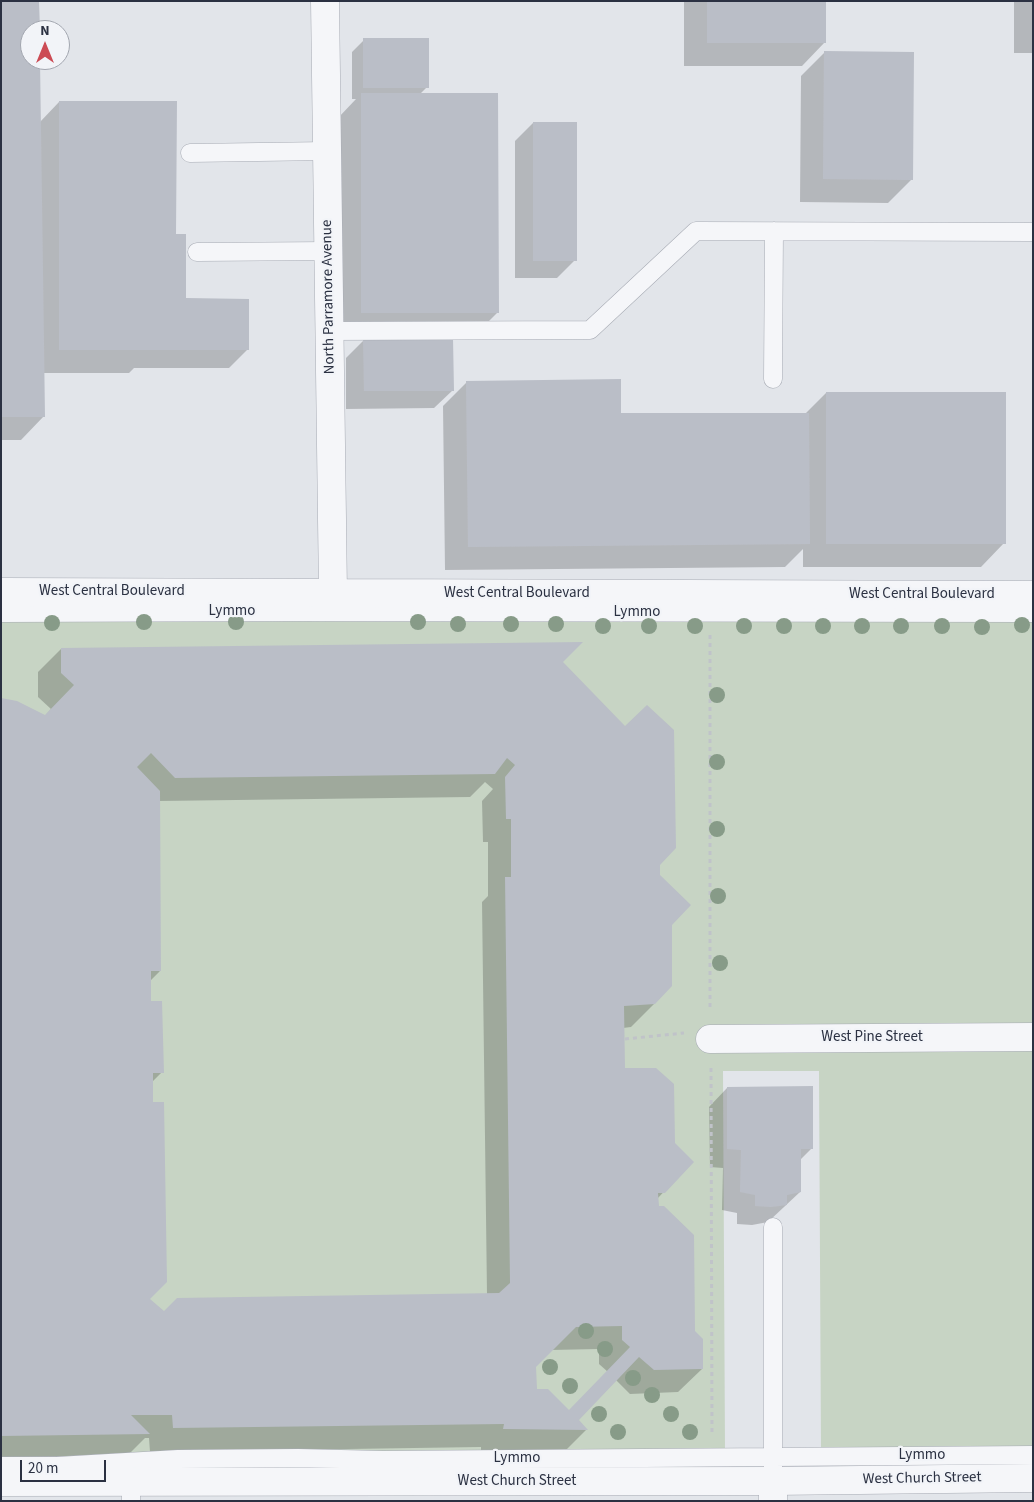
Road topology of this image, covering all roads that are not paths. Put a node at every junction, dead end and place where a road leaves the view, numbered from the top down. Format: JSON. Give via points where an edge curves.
{"nodes":[{"id":1,"x":325,"y":1,"type":"edge"},
{"id":2,"x":327,"y":151,"type":"junction"},
{"id":3,"x":190,"y":153,"type":"dead end"},
{"id":4,"x":774,"y":232,"type":"junction"},
{"id":5,"x":1033,"y":232,"type":"edge"},
{"id":6,"x":329,"y":251,"type":"junction"},
{"id":7,"x":196,"y":252,"type":"dead end"},
{"id":8,"x":330,"y":331,"type":"junction"},
{"id":9,"x":773,"y":379,"type":"dead end"},
{"id":10,"x":1,"y":592,"type":"edge"},
{"id":11,"x":333,"y":593,"type":"junction"},
{"id":12,"x":1033,"y":596,"type":"edge"},
{"id":13,"x":1,"y":613,"type":"edge"},
{"id":14,"x":1033,"y":613,"type":"edge"},
{"id":15,"x":701,"y":1035,"type":"road end"},
{"id":16,"x":1033,"y":1036,"type":"edge"},
{"id":17,"x":773,"y":1227,"type":"dead end"},
{"id":18,"x":1033,"y":1455,"type":"edge"},
{"id":19,"x":1,"y":1466,"type":"edge"},
{"id":20,"x":1033,"y":1478,"type":"edge"},
{"id":21,"x":773,"y":1479,"type":"edge"},
{"id":22,"x":1,"y":1482,"type":"edge"},
{"id":23,"x":131,"y":1491,"type":"edge"},
{"id":24,"x":343,"y":1491,"type":"edge"}],
"edges":[{"from":1,"to":2,"type":"street","name":"North Parramore Avenue"},
{"from":2,"to":3,"type":"lane"},
{"from":2,"to":6,"type":"street","name":"North Parramore Avenue"},
{"from":4,"to":5,"type":"lane"},
{"from":4,"to":8,"type":"lane","via":[[696,232],[590,330]]},
{"from":4,"to":9,"type":"lane"},
{"from":6,"to":7,"type":"lane"},
{"from":6,"to":8,"type":"street","name":"North Parramore Avenue"},
{"from":8,"to":11,"type":"street","name":"North Parramore Avenue"},
{"from":10,"to":11,"type":"street","name":"West Central Boulevard"},
{"from":11,"to":12,"type":"street","name":"West Central Boulevard"},
{"from":13,"to":14,"type":"lane","name":"Lymmo"},
{"from":15,"to":16,"type":"street","name":"West Pine Street"},
{"from":17,"to":21,"type":"lane"},
{"from":18,"to":21,"type":"lane","name":"Lymmo"},
{"from":19,"to":21,"type":"lane","name":"Lymmo","via":[[298,1458]]},
{"from":20,"to":21,"type":"street","name":"West Church Street"},
{"from":21,"to":24,"type":"street","name":"West Church Street"},
{"from":22,"to":23,"type":"street","name":"West Church Street"},
{"from":23,"to":24,"type":"street","name":"West Church Street"}]}
